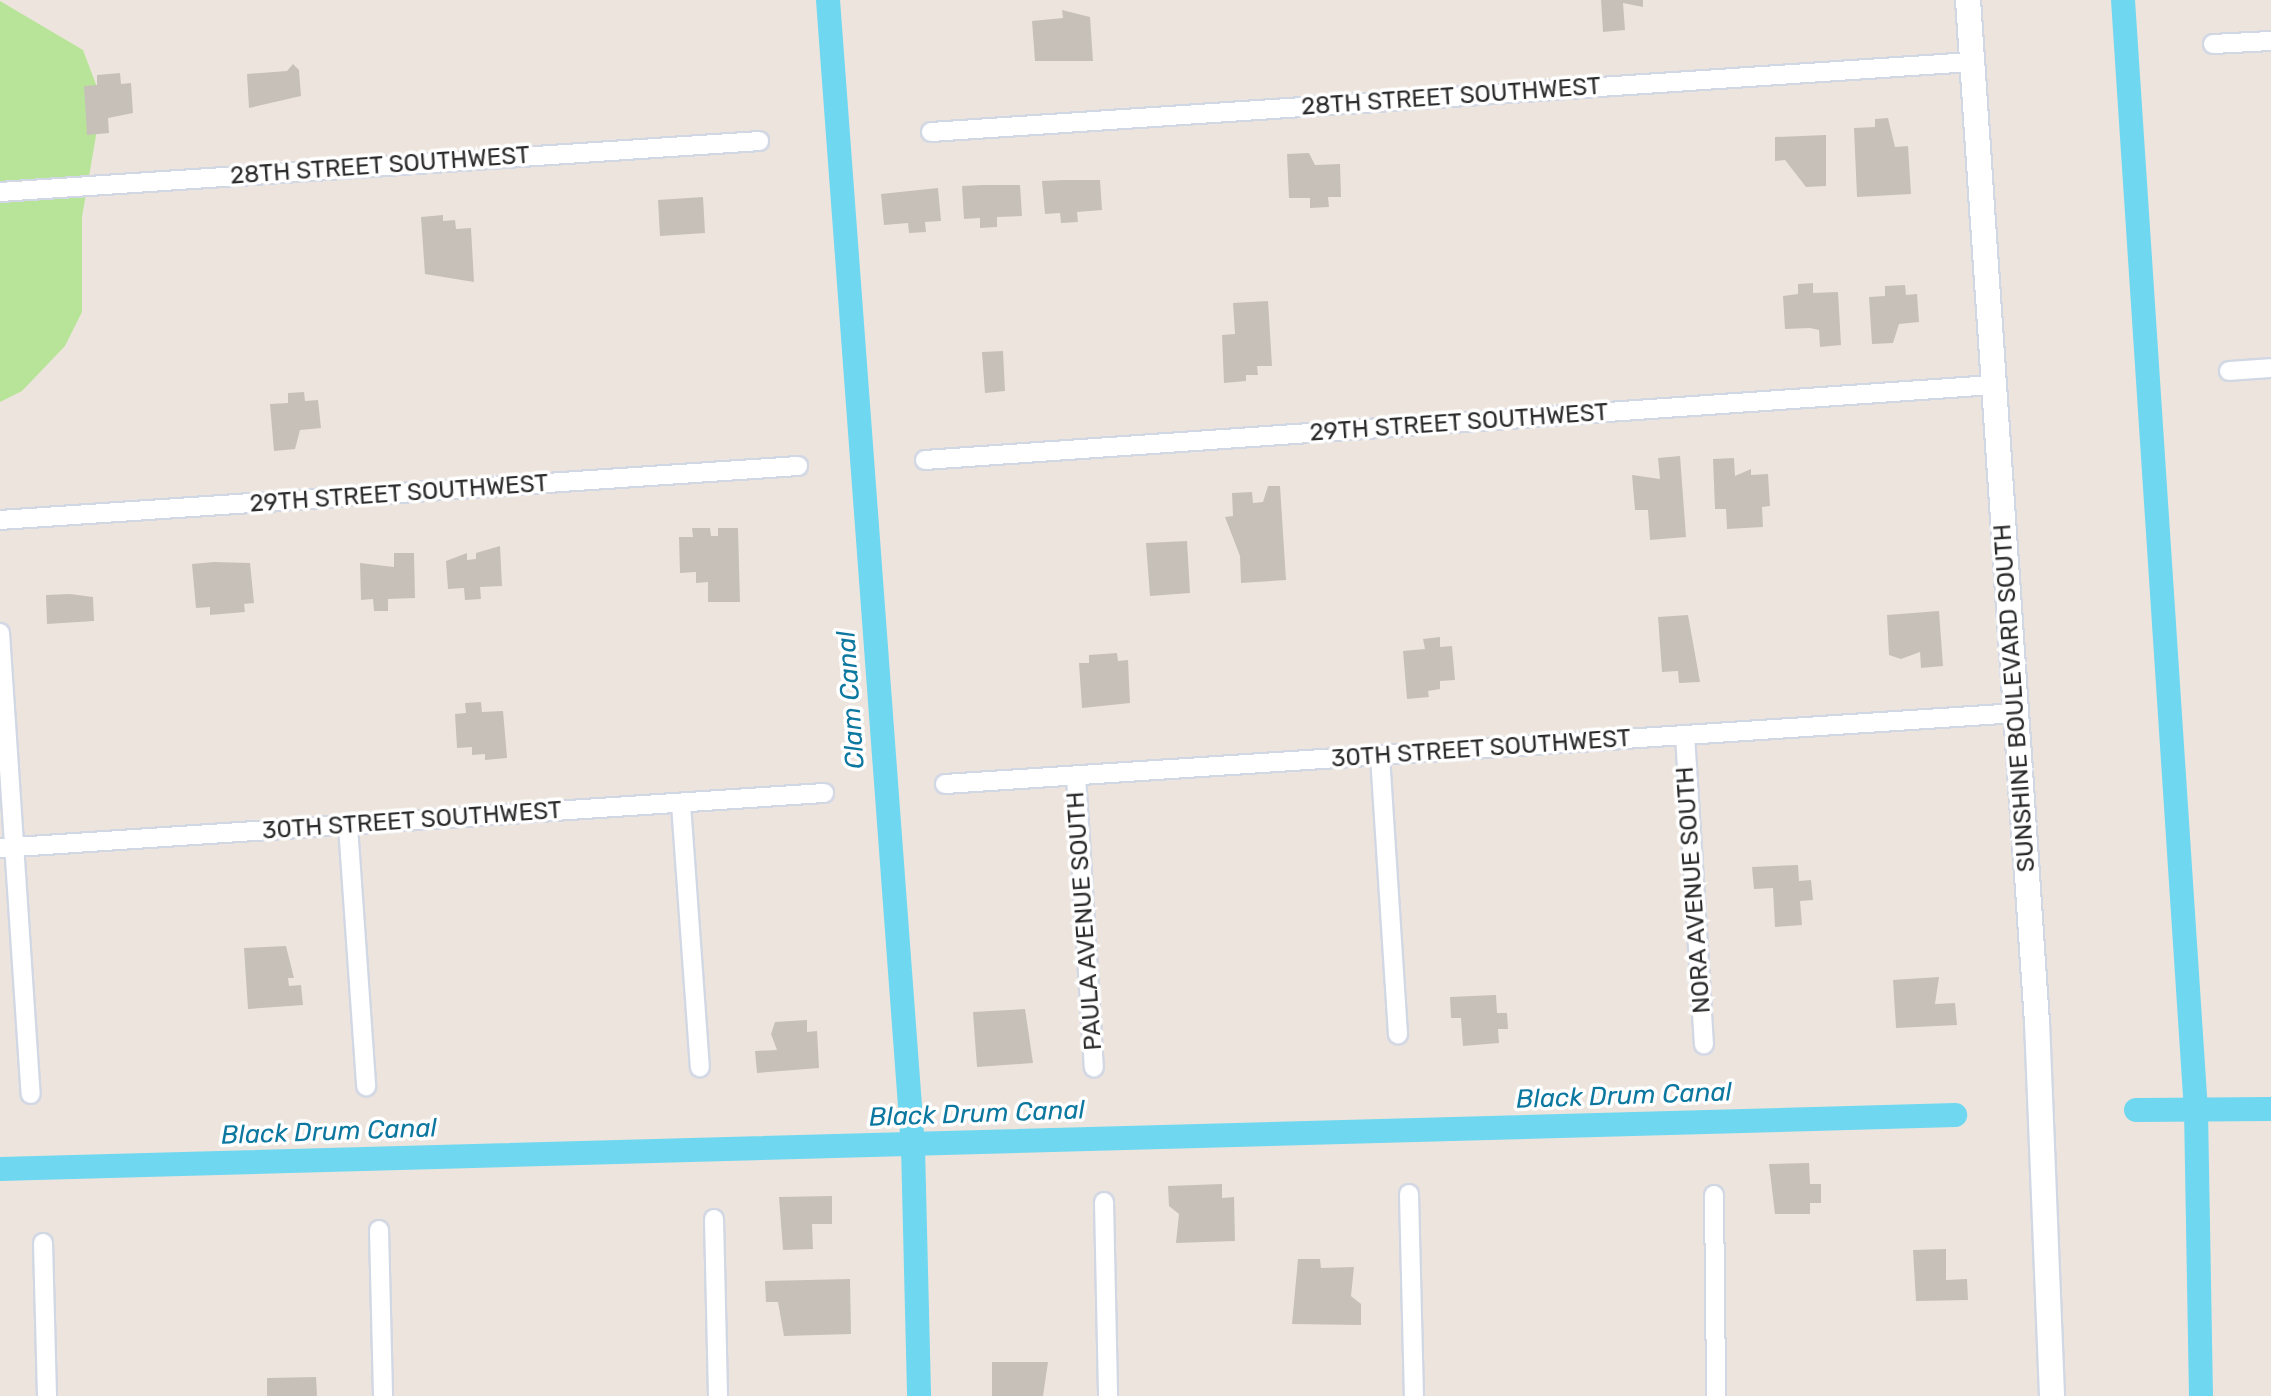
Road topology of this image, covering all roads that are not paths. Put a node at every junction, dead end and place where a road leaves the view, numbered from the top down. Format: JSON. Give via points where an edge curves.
{"nodes":[{"id":1,"x":1968,"y":0,"type":"edge"},
{"id":2,"x":2271,"y":41,"type":"edge"},
{"id":3,"x":2213,"y":44,"type":"dead end"},
{"id":4,"x":1972,"y":62,"type":"junction"},
{"id":5,"x":931,"y":132,"type":"dead end"},
{"id":6,"x":759,"y":141,"type":"dead end"},
{"id":7,"x":0,"y":192,"type":"edge"},
{"id":8,"x":2271,"y":368,"type":"edge"},
{"id":9,"x":2229,"y":371,"type":"dead end"},
{"id":10,"x":1993,"y":385,"type":"junction"},
{"id":11,"x":925,"y":460,"type":"dead end"},
{"id":12,"x":798,"y":466,"type":"dead end"},
{"id":13,"x":0,"y":520,"type":"edge"},
{"id":14,"x":0,"y":633,"type":"edge"},
{"id":15,"x":2016,"y":713,"type":"junction"},
{"id":16,"x":1685,"y":735,"type":"junction"},
{"id":17,"x":1380,"y":756,"type":"junction"},
{"id":18,"x":1076,"y":776,"type":"junction"},
{"id":19,"x":945,"y":784,"type":"dead end"},
{"id":20,"x":824,"y":793,"type":"dead end"},
{"id":21,"x":681,"y":804,"type":"junction"},
{"id":22,"x":348,"y":826,"type":"junction"},
{"id":23,"x":7,"y":848,"type":"edge"},
{"id":24,"x":1398,"y":1034,"type":"dead end"},
{"id":25,"x":1704,"y":1044,"type":"dead end"},
{"id":26,"x":700,"y":1067,"type":"dead end"},
{"id":27,"x":1094,"y":1067,"type":"dead end"},
{"id":28,"x":366,"y":1086,"type":"dead end"},
{"id":29,"x":31,"y":1094,"type":"dead end"},
{"id":30,"x":1409,"y":1194,"type":"dead end"},
{"id":31,"x":1714,"y":1195,"type":"dead end"},
{"id":32,"x":1104,"y":1202,"type":"dead end"},
{"id":33,"x":714,"y":1219,"type":"dead end"},
{"id":34,"x":379,"y":1230,"type":"dead end"},
{"id":35,"x":43,"y":1243,"type":"dead end"},
{"id":36,"x":47,"y":1396,"type":"edge"},
{"id":37,"x":383,"y":1396,"type":"edge"},
{"id":38,"x":718,"y":1396,"type":"edge"},
{"id":39,"x":1108,"y":1396,"type":"edge"},
{"id":40,"x":1414,"y":1396,"type":"edge"},
{"id":41,"x":1716,"y":1396,"type":"edge"},
{"id":42,"x":2052,"y":1396,"type":"edge"}],
"edges":[{"from":1,"to":4,"type":"street","name":"SUNSHINE BOULEVARD SOUTH"},
{"from":2,"to":3,"type":"street"},
{"from":4,"to":5,"type":"street","name":"28TH STREET SOUTHWEST"},
{"from":4,"to":10,"type":"street","name":"SUNSHINE BOULEVARD SOUTH"},
{"from":6,"to":7,"type":"street","name":"28TH STREET SOUTHWEST"},
{"from":8,"to":9,"type":"street"},
{"from":10,"to":11,"type":"street","name":"29TH STREET SOUTHWEST"},
{"from":10,"to":15,"type":"street","name":"SUNSHINE BOULEVARD SOUTH"},
{"from":12,"to":13,"type":"street","name":"29TH STREET SOUTHWEST"},
{"from":14,"to":23,"type":"street"},
{"from":15,"to":16,"type":"street","name":"30TH STREET SOUTHWEST"},
{"from":15,"to":42,"type":"street","name":"SUNSHINE BOULEVARD SOUTH"},
{"from":16,"to":17,"type":"street","name":"30TH STREET SOUTHWEST"},
{"from":16,"to":25,"type":"street","name":"NORA AVENUE SOUTH"},
{"from":17,"to":18,"type":"street","name":"30TH STREET SOUTHWEST"},
{"from":17,"to":24,"type":"street"},
{"from":18,"to":19,"type":"street","name":"30TH STREET SOUTHWEST"},
{"from":18,"to":27,"type":"street","name":"PAULA AVENUE SOUTH"},
{"from":20,"to":21,"type":"street","name":"30TH STREET SOUTHWEST"},
{"from":21,"to":22,"type":"street","name":"30TH STREET SOUTHWEST"},
{"from":21,"to":26,"type":"street"},
{"from":22,"to":23,"type":"street","name":"30TH STREET SOUTHWEST"},
{"from":22,"to":28,"type":"street"},
{"from":23,"to":29,"type":"street"},
{"from":30,"to":40,"type":"street"},
{"from":31,"to":41,"type":"street"},
{"from":32,"to":39,"type":"street"},
{"from":33,"to":38,"type":"street"},
{"from":34,"to":37,"type":"street"},
{"from":35,"to":36,"type":"street"}]}
